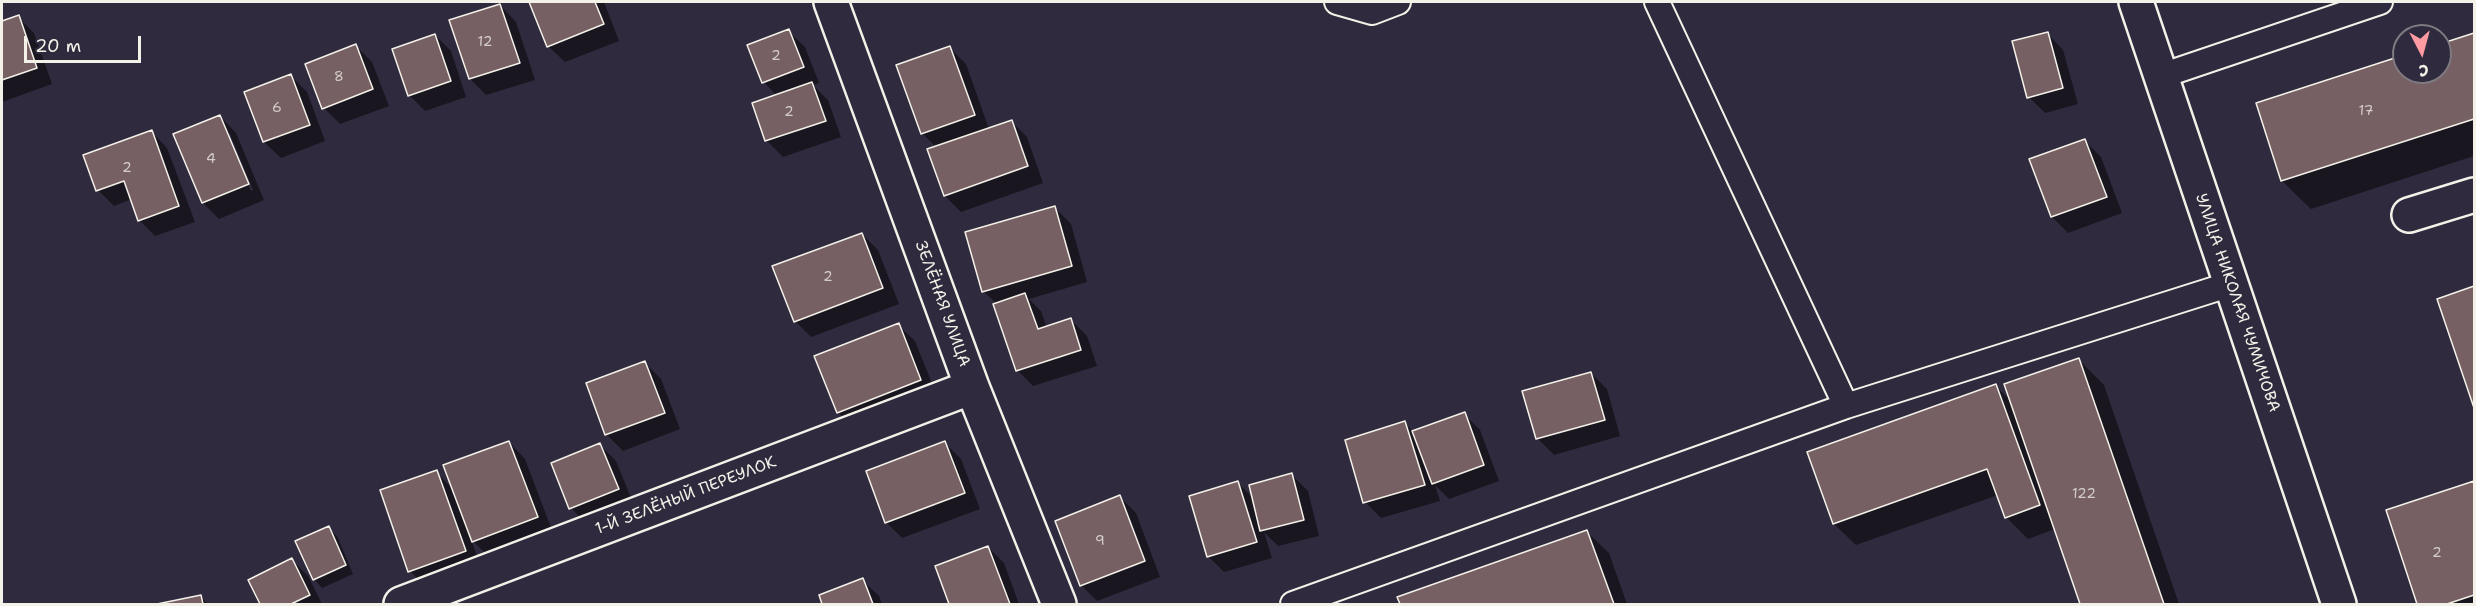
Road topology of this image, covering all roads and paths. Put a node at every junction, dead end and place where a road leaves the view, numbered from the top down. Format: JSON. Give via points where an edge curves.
{"nodes":[{"id":1,"x":831,"y":2,"type":"edge"},
{"id":2,"x":1337,"y":2,"type":"edge"},
{"id":3,"x":1398,"y":2,"type":"edge"},
{"id":4,"x":1657,"y":2,"type":"edge"},
{"id":5,"x":2136,"y":2,"type":"edge"},
{"id":6,"x":2380,"y":2,"type":"edge"},
{"id":7,"x":2350,"y":6,"type":"edge"},
{"id":8,"x":2161,"y":76,"type":"junction"},
{"id":9,"x":2475,"y":195,"type":"edge"},
{"id":10,"x":2409,"y":215,"type":"dead end"},
{"id":11,"x":2231,"y":284,"type":"junction"},
{"id":12,"x":972,"y":387,"type":"junction"},
{"id":13,"x":1846,"y":406,"type":"junction"},
{"id":14,"x":401,"y":604,"type":"edge"},
{"id":15,"x":1059,"y":604,"type":"edge"},
{"id":16,"x":1293,"y":604,"type":"edge"},
{"id":17,"x":2339,"y":604,"type":"edge"}],
"edges":[{"from":1,"to":12,"type":"street","name":"ЗЕЛЁНАЯ УЛИЦА"},
{"from":2,"to":3,"type":"lane","via":[[1372,12]]},
{"from":4,"to":13,"type":"lane"},
{"from":5,"to":8,"type":"street","name":"УЛИЦА НИКОЛАЯ ЧУМИЧОВА"},
{"from":6,"to":7,"type":"lane"},
{"from":7,"to":8,"type":"lane"},
{"from":8,"to":11,"type":"street","name":"УЛИЦА НИКОЛАЯ ЧУМИЧОВА"},
{"from":9,"to":10,"type":"street"},
{"from":11,"to":13,"type":"lane"},
{"from":11,"to":17,"type":"street","name":"УЛИЦА НИКОЛАЯ ЧУМИЧОВА"},
{"from":12,"to":14,"type":"street","name":"1-Й ЗЕЛЁНЫЙ ПЕРЕУЛОК"},
{"from":12,"to":15,"type":"street","name":"ЗЕЛЁНАЯ УЛИЦА"},
{"from":13,"to":16,"type":"lane"}]}
